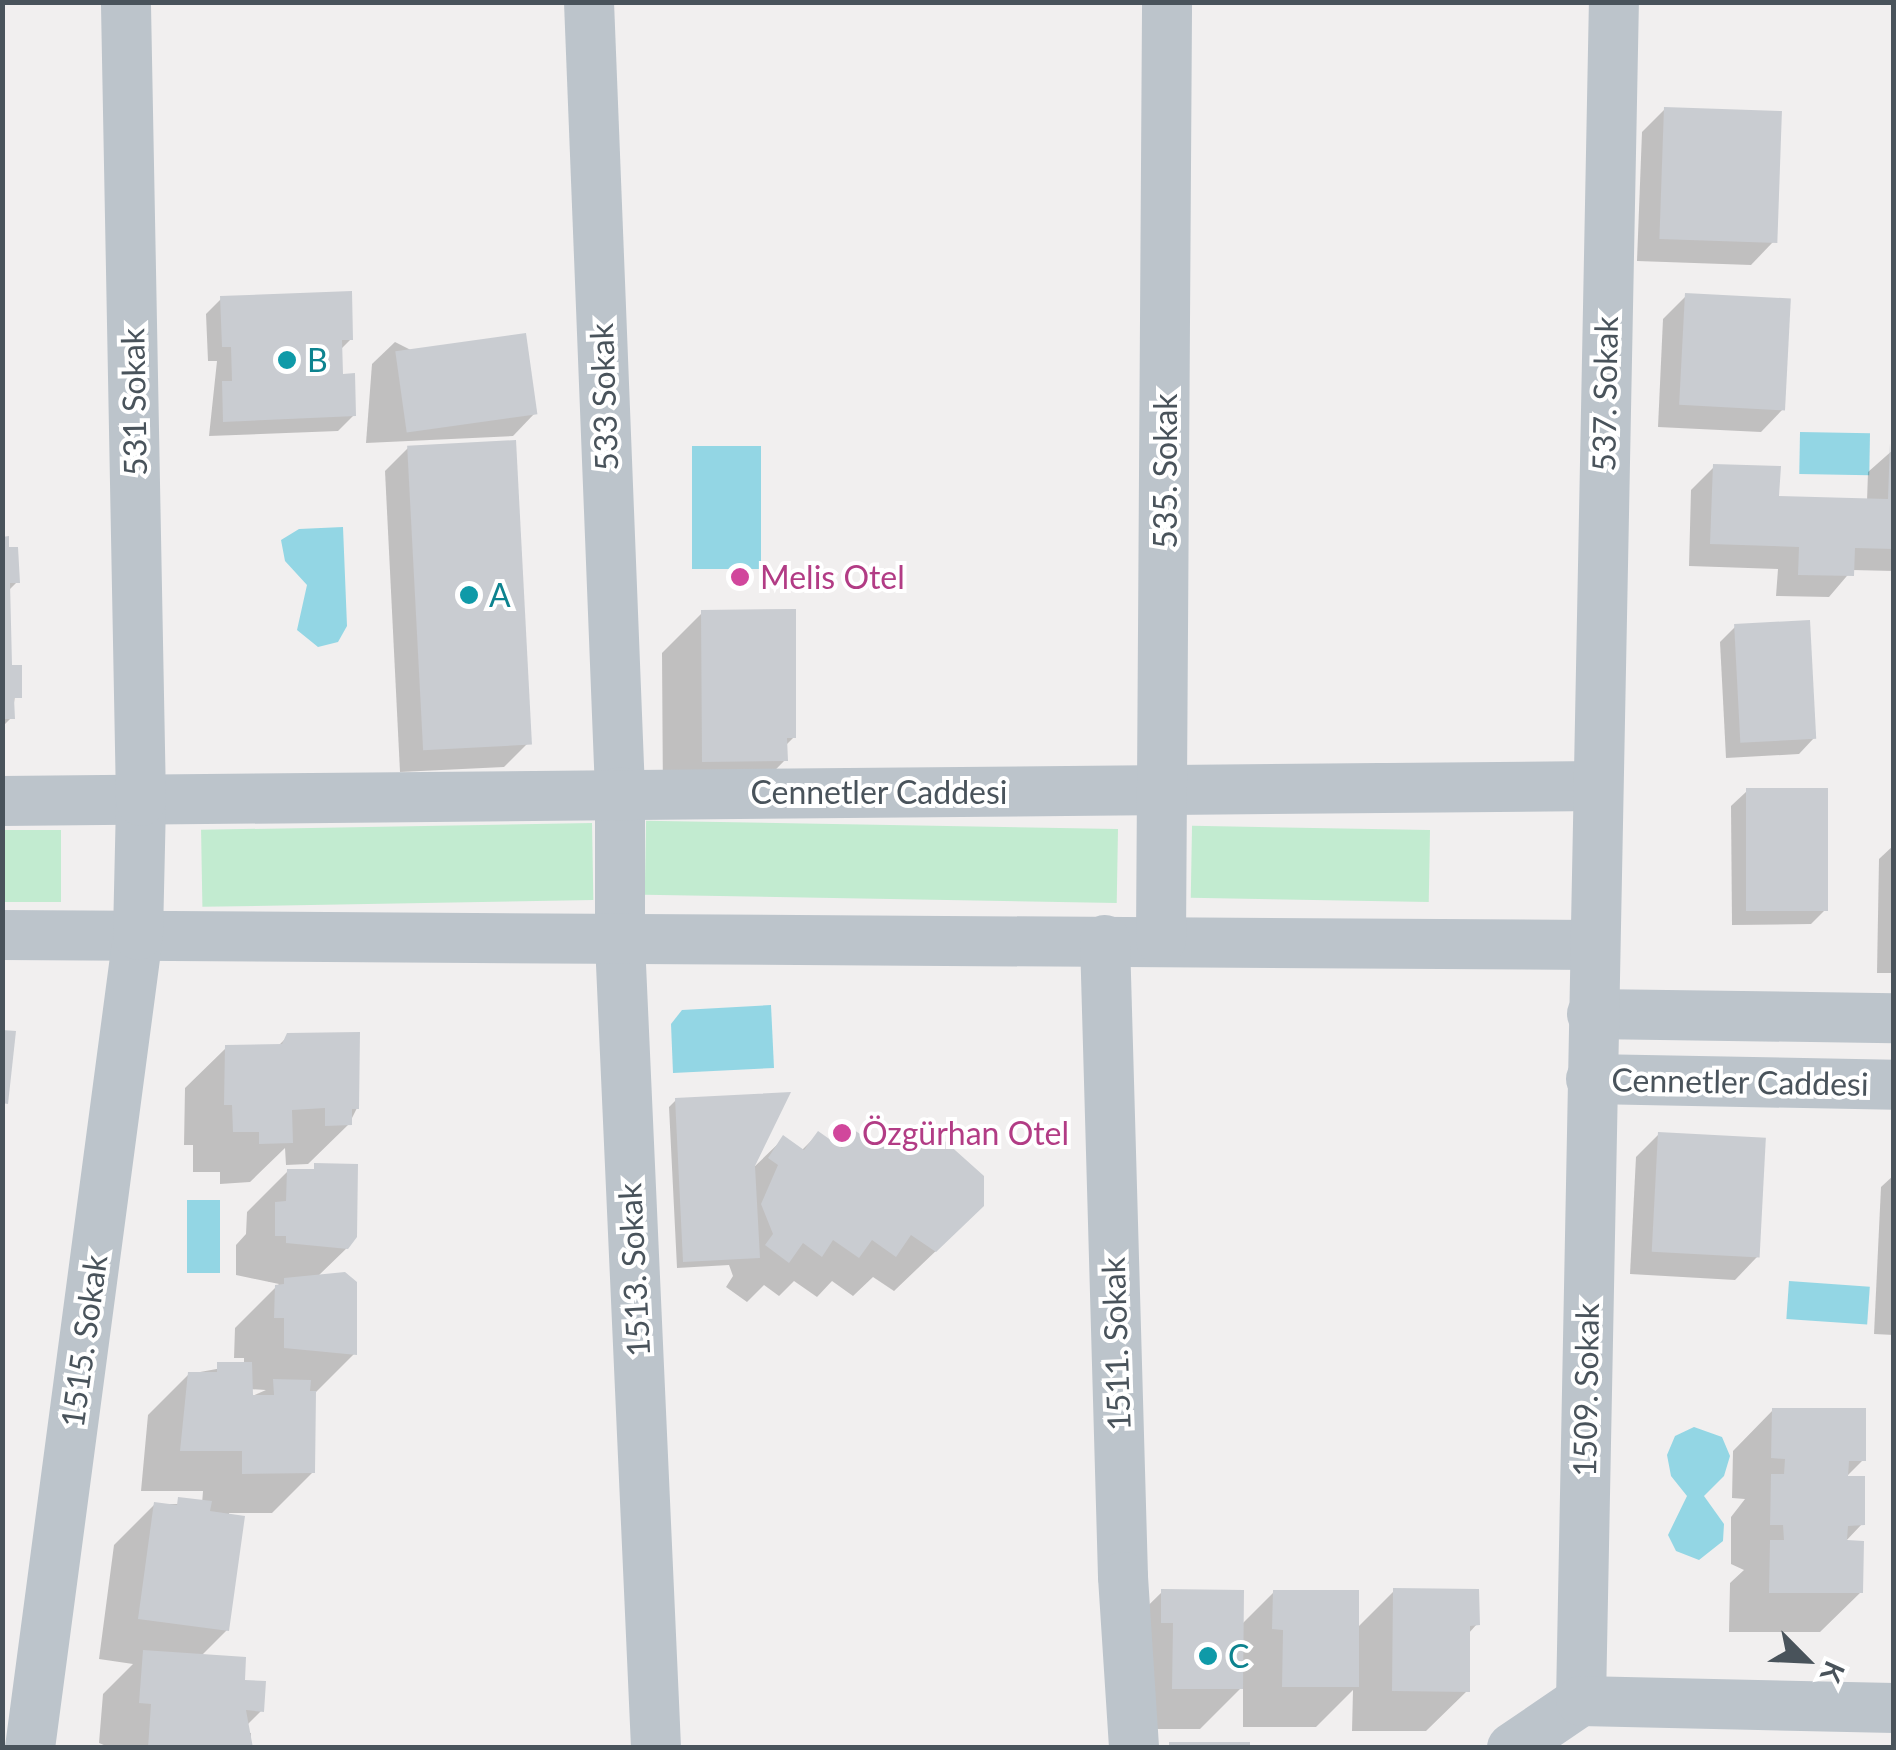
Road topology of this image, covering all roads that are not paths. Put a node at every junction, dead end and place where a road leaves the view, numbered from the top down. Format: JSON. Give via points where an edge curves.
{"nodes":[{"id":1,"x":126,"y":2,"type":"edge"},
{"id":2,"x":590,"y":2,"type":"edge"},
{"id":3,"x":1168,"y":2,"type":"edge"},
{"id":4,"x":1614,"y":2,"type":"edge"},
{"id":5,"x":1596,"y":786,"type":"junction"},
{"id":6,"x":1164,"y":791,"type":"junction"},
{"id":7,"x":620,"y":792,"type":"junction"},
{"id":8,"x":2,"y":801,"type":"edge"},
{"id":9,"x":141,"y":801,"type":"junction"},
{"id":10,"x":138,"y":934,"type":"junction"},
{"id":11,"x":2,"y":935,"type":"edge"},
{"id":12,"x":1105,"y":940,"type":"junction"},
{"id":13,"x":1161,"y":940,"type":"junction"},
{"id":14,"x":620,"y":942,"type":"junction"},
{"id":15,"x":1591,"y":945,"type":"junction"},
{"id":16,"x":1592,"y":1014,"type":"junction"},
{"id":17,"x":1894,"y":1018,"type":"edge"},
{"id":18,"x":1591,"y":1079,"type":"junction"},
{"id":19,"x":1894,"y":1086,"type":"edge"},
{"id":20,"x":1581,"y":1701,"type":"junction"},
{"id":21,"x":1866,"y":1721,"type":"edge"},
{"id":22,"x":30,"y":1748,"type":"edge"},
{"id":23,"x":656,"y":1748,"type":"edge"},
{"id":24,"x":1134,"y":1748,"type":"edge"},
{"id":25,"x":1512,"y":1748,"type":"edge"}],
"edges":[{"from":1,"to":9,"type":"street","name":"531 Sokak"},
{"from":2,"to":7,"type":"street","name":"533 Sokak"},
{"from":3,"to":6,"type":"street","name":"535. Sokak"},
{"from":4,"to":5,"type":"street","name":"537. Sokak"},
{"from":5,"to":6,"type":"street","name":"Cennetler Caddesi"},
{"from":5,"to":15,"type":"street","name":"Cennetler Caddesi"},
{"from":6,"to":7,"type":"street","name":"Cennetler Caddesi"},
{"from":6,"to":13,"type":"street","name":"535. Sokak"},
{"from":7,"to":9,"type":"street","name":"Cennetler Caddesi"},
{"from":7,"to":14,"type":"street","name":"1513. Sokak"},
{"from":8,"to":9,"type":"street","name":"Cennetler Caddesi"},
{"from":9,"to":10,"type":"street","name":"531 Sokak"},
{"from":10,"to":11,"type":"street"},
{"from":10,"to":14,"type":"street"},
{"from":10,"to":22,"type":"street","name":"1515. Sokak"},
{"from":12,"to":13,"type":"street"},
{"from":12,"to":14,"type":"street"},
{"from":12,"to":24,"type":"street","name":"1511. Sokak","via":[[1122,1577]]},
{"from":13,"to":15,"type":"street"},
{"from":14,"to":23,"type":"street","name":"1513. Sokak"},
{"from":15,"to":16,"type":"street","name":"Cennetler Caddesi"},
{"from":16,"to":17,"type":"street","name":"Cennetler Caddesi"},
{"from":16,"to":18,"type":"street","name":"Cennetler Caddesi"},
{"from":18,"to":19,"type":"street","name":"Cennetler Caddesi"},
{"from":18,"to":20,"type":"street","name":"1509. Sokak"},
{"from":20,"to":21,"type":"street"},
{"from":20,"to":25,"type":"street"}]}
